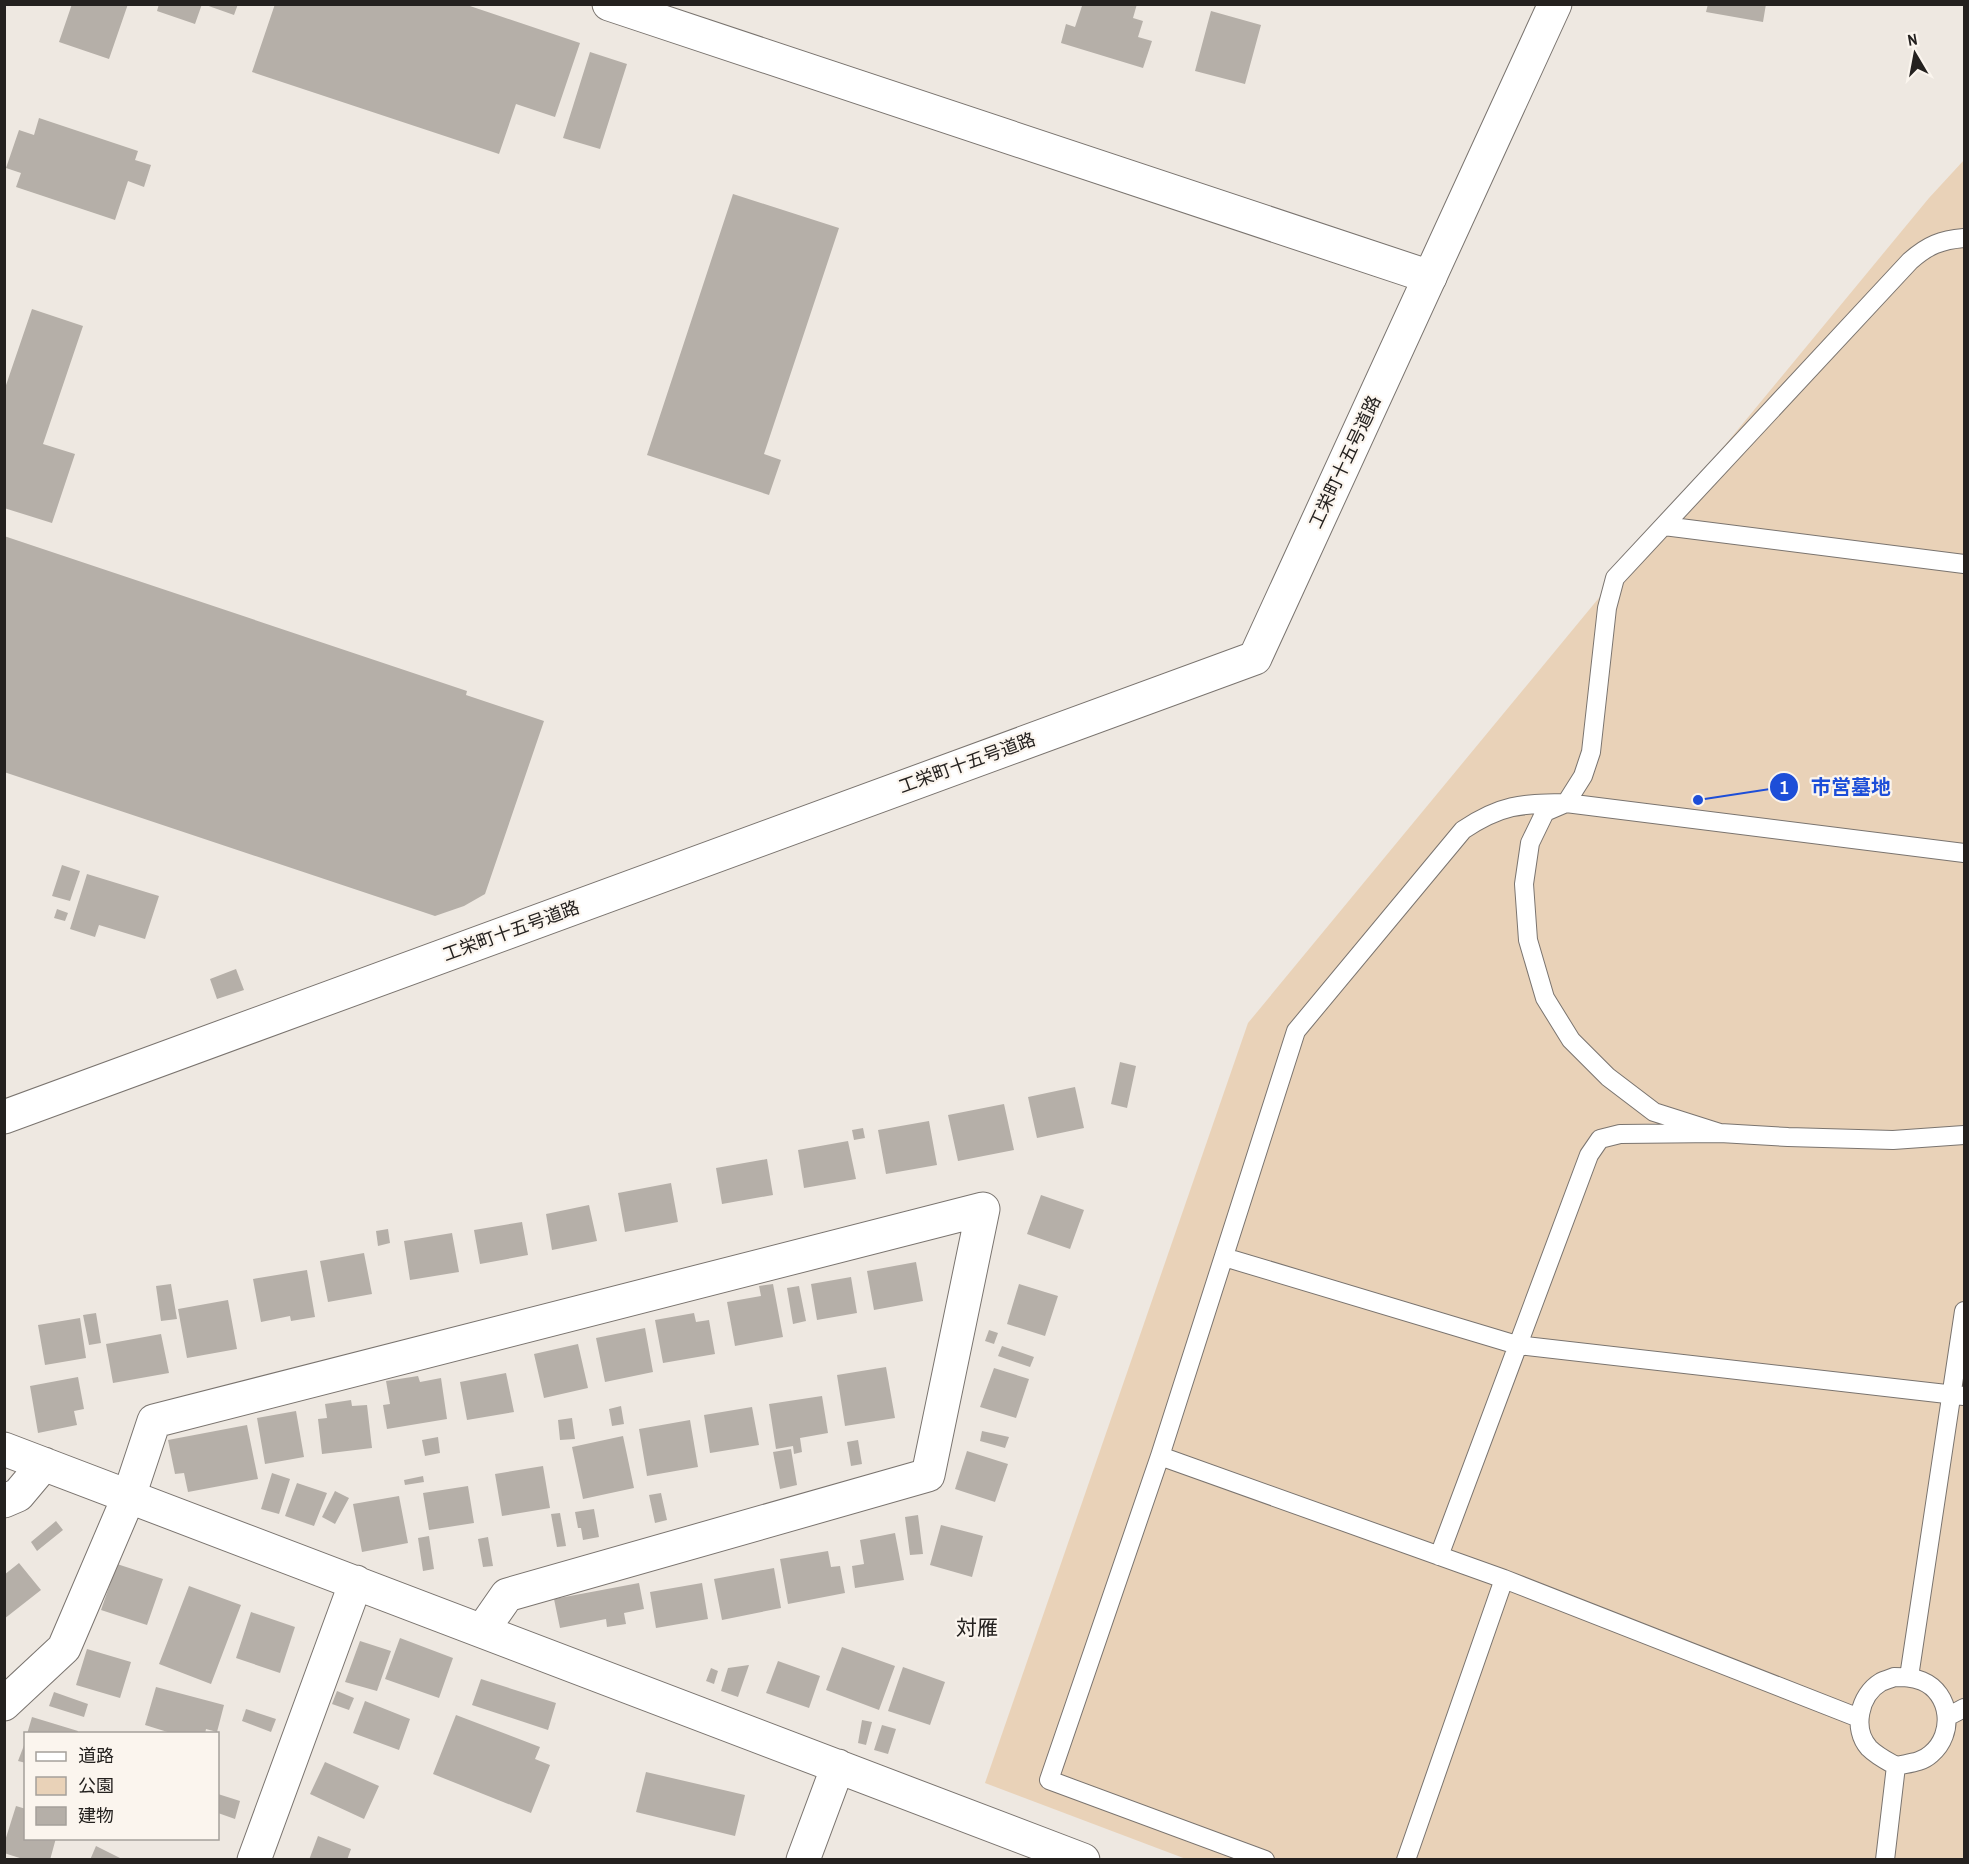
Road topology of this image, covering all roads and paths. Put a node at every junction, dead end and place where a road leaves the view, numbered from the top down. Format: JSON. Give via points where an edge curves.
{"nodes":[{"id":1,"x":609,"y":4,"type":"edge"},
{"id":2,"x":1555,"y":4,"type":"edge"},
{"id":3,"x":1965,"y":238,"type":"edge"},
{"id":4,"x":1430,"y":277,"type":"junction"},
{"id":5,"x":1664,"y":526,"type":"junction"},
{"id":6,"x":1965,"y":564,"type":"edge"},
{"id":7,"x":1566,"y":803,"type":"junction"},
{"id":8,"x":1965,"y":853,"type":"edge"},
{"id":9,"x":4,"y":1117,"type":"edge"},
{"id":10,"x":1720,"y":1133,"type":"junction"},
{"id":11,"x":1965,"y":1135,"type":"edge"},
{"id":12,"x":1224,"y":1257,"type":"junction"},
{"id":13,"x":1965,"y":1311,"type":"edge"},
{"id":14,"x":1517,"y":1345,"type":"junction"},
{"id":15,"x":1958,"y":1395,"type":"edge"},
{"id":16,"x":4,"y":1449,"type":"edge"},
{"id":17,"x":1160,"y":1456,"type":"junction"},
{"id":18,"x":44,"y":1464,"type":"junction"},
{"id":19,"x":129,"y":1496,"type":"junction"},
{"id":20,"x":4,"y":1501,"type":"edge"},
{"id":21,"x":1439,"y":1556,"type":"junction"},
{"id":22,"x":1504,"y":1579,"type":"junction"},
{"id":23,"x":356,"y":1582,"type":"junction"},
{"id":24,"x":482,"y":1631,"type":"junction"},
{"id":25,"x":1909,"y":1677,"type":"junction"},
{"id":26,"x":4,"y":1704,"type":"edge"},
{"id":27,"x":1965,"y":1708,"type":"edge"},
{"id":28,"x":1947,"y":1717,"type":"junction"},
{"id":29,"x":1859,"y":1718,"type":"junction"},
{"id":30,"x":838,"y":1766,"type":"junction"},
{"id":31,"x":1896,"y":1766,"type":"junction"},
{"id":32,"x":254,"y":1860,"type":"edge"},
{"id":33,"x":803,"y":1860,"type":"edge"},
{"id":34,"x":1083,"y":1860,"type":"edge"},
{"id":35,"x":1265,"y":1860,"type":"edge"},
{"id":36,"x":1406,"y":1860,"type":"edge"},
{"id":37,"x":1885,"y":1860,"type":"edge"}],
"edges":[{"from":1,"to":4,"type":"street"},
{"from":2,"to":4,"type":"street","name":"工栄町十五号道路"},
{"from":3,"to":5,"type":"lane","via":[[1924,248],[1910,261]]},
{"from":4,"to":9,"type":"street","name":"工栄町十五号道路","via":[[1255,658]]},
{"from":5,"to":6,"type":"lane"},
{"from":5,"to":7,"type":"lane","via":[[1615,578],[1607,608],[1591,752],[1583,776]]},
{"from":7,"to":8,"type":"lane"},
{"from":7,"to":10,"type":"lane","via":[[1545,812],[1530,843],[1524,884],[1528,940],[1545,998],[1571,1040],[1608,1077],[1654,1112]]},
{"from":7,"to":12,"type":"lane","via":[[1507,807],[1463,830],[1296,1031]]},
{"from":10,"to":11,"type":"lane","via":[[1893,1140]]},
{"from":10,"to":14,"type":"lane","via":[[1620,1134],[1600,1139],[1589,1155]]},
{"from":12,"to":14,"type":"lane"},
{"from":12,"to":17,"type":"lane"},
{"from":13,"to":15,"type":"lane"},
{"from":14,"to":15,"type":"lane"},
{"from":14,"to":21,"type":"lane"},
{"from":15,"to":25,"type":"lane"},
{"from":16,"to":18,"type":"street"},
{"from":17,"to":21,"type":"lane"},
{"from":17,"to":35,"type":"lane","via":[[1049,1780]]},
{"from":18,"to":19,"type":"street"},
{"from":18,"to":20,"type":"street","via":[[18,1495]]},
{"from":19,"to":23,"type":"street"},
{"from":19,"to":24,"type":"street","via":[[154,1421],[983,1209],[928,1475],[507,1595]]},
{"from":19,"to":26,"type":"street","via":[[64,1648]]},
{"from":21,"to":22,"type":"lane"},
{"from":22,"to":29,"type":"lane"},
{"from":22,"to":36,"type":"lane"},
{"from":23,"to":24,"type":"street"},
{"from":23,"to":32,"type":"street"},
{"from":24,"to":30,"type":"street"},
{"from":25,"to":28,"type":"lane","via":[[1935,1690]]},
{"from":25,"to":29,"type":"lane","via":[[1881,1682],[1862,1704]]},
{"from":27,"to":28,"type":"lane"},
{"from":28,"to":31,"type":"lane","via":[[1946,1731],[1931,1754]]},
{"from":29,"to":31,"type":"lane","via":[[1868,1746]]},
{"from":30,"to":33,"type":"street"},
{"from":30,"to":34,"type":"street"},
{"from":31,"to":37,"type":"lane"}]}
